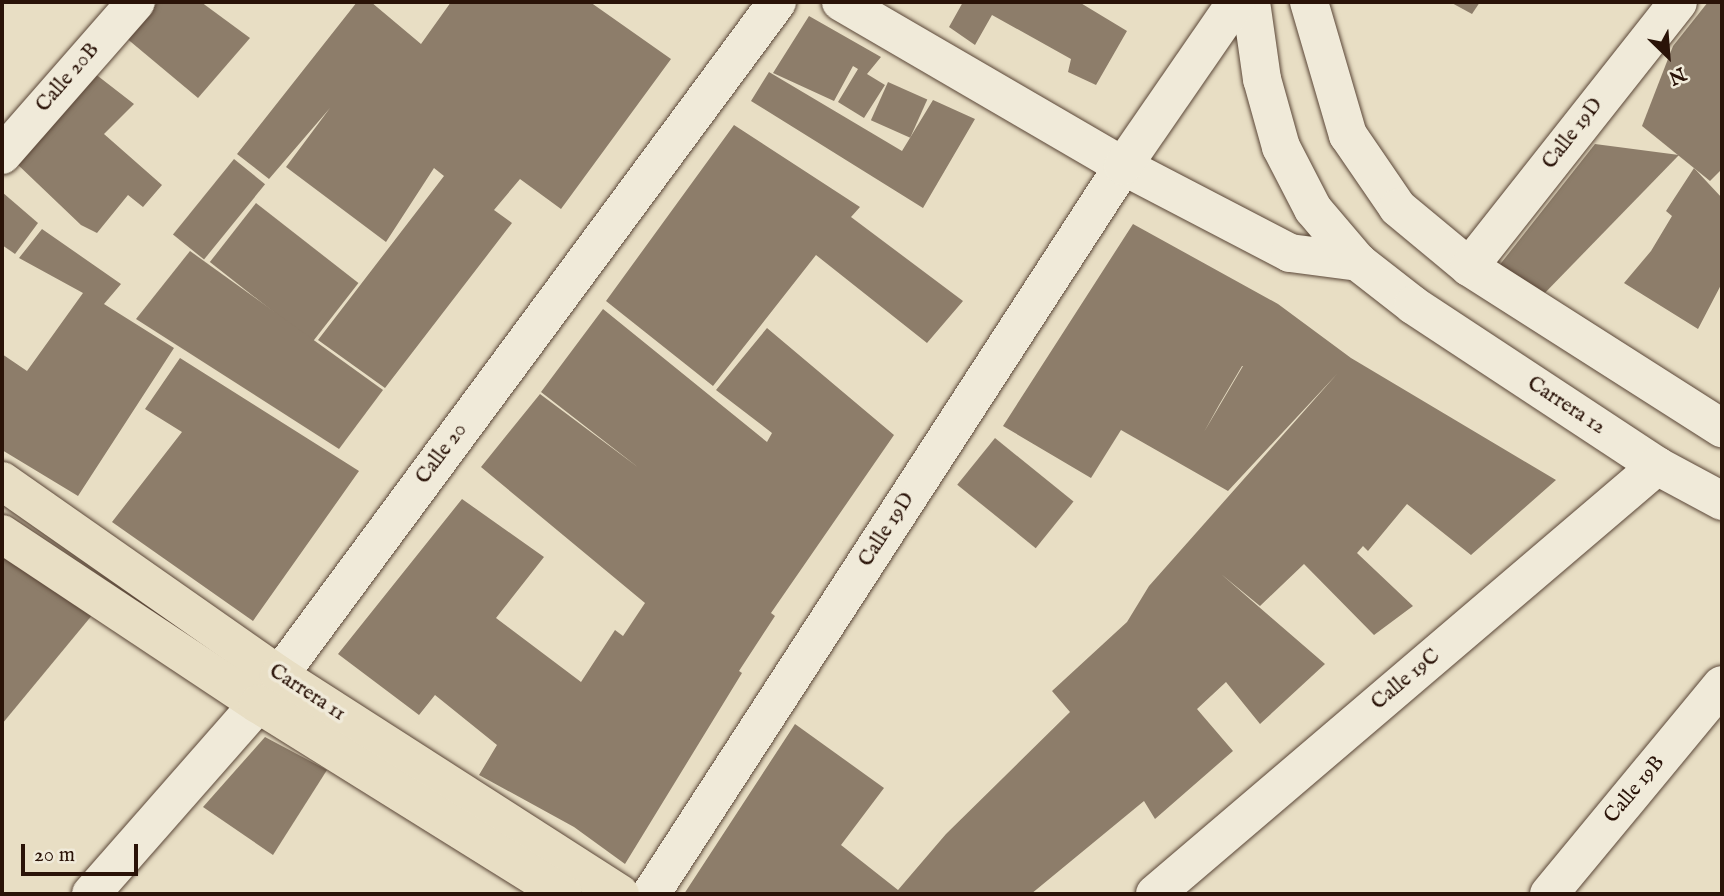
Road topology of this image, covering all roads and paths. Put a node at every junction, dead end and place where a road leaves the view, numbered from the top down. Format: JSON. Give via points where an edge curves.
{"nodes":[{"id":1,"x":136,"y":2,"type":"edge"},
{"id":2,"x":777,"y":2,"type":"edge"},
{"id":3,"x":841,"y":2,"type":"edge"},
{"id":4,"x":1236,"y":2,"type":"edge"},
{"id":5,"x":1251,"y":2,"type":"edge"},
{"id":6,"x":1309,"y":2,"type":"edge"},
{"id":7,"x":1678,"y":2,"type":"edge"},
{"id":8,"x":2,"y":155,"type":"edge"},
{"id":9,"x":1124,"y":166,"type":"junction"},
{"id":10,"x":1358,"y":262,"type":"junction"},
{"id":11,"x":1469,"y":267,"type":"junction"},
{"id":12,"x":1722,"y":428,"type":"edge"},
{"id":13,"x":1657,"y":466,"type":"junction"},
{"id":14,"x":2,"y":481,"type":"edge"},
{"id":15,"x":1722,"y":501,"type":"edge"},
{"id":16,"x":2,"y":534,"type":"edge"},
{"id":17,"x":1722,"y":685,"type":"edge"},
{"id":18,"x":268,"y":689,"type":"junction"},
{"id":19,"x":91,"y":894,"type":"edge"},
{"id":20,"x":563,"y":894,"type":"edge"},
{"id":21,"x":620,"y":894,"type":"edge"},
{"id":22,"x":651,"y":894,"type":"edge"},
{"id":23,"x":1155,"y":894,"type":"edge"},
{"id":24,"x":1549,"y":894,"type":"edge"}],
"edges":[{"from":1,"to":8,"type":"street","name":"Calle 20B"},
{"from":2,"to":18,"type":"street","name":"Calle 20"},
{"from":3,"to":9,"type":"street"},
{"from":4,"to":9,"type":"street","name":"Calle 19D"},
{"from":5,"to":10,"type":"street","name":"Carrera 12","via":[[1262,79],[1281,147],[1313,209]]},
{"from":6,"to":11,"type":"street","via":[[1338,107],[1362,160],[1398,208]]},
{"from":7,"to":11,"type":"street","name":"Calle 19D"},
{"from":9,"to":10,"type":"street","via":[[1290,253]]},
{"from":9,"to":22,"type":"street","name":"Calle 19D"},
{"from":10,"to":13,"type":"street","name":"Carrera 12","via":[[1413,305]]},
{"from":11,"to":12,"type":"street"},
{"from":13,"to":15,"type":"street","name":"Carrera 12"},
{"from":13,"to":23,"type":"street","name":"Calle 19C"},
{"from":14,"to":18,"type":"main road","name":"Carrera 11"},
{"from":16,"to":18,"type":"main road","name":"Carrera 11"},
{"from":17,"to":24,"type":"street","name":"Calle 19B"},
{"from":18,"to":19,"type":"street","name":"Calle 20"},
{"from":18,"to":20,"type":"main road","name":"Carrera 11"},
{"from":18,"to":21,"type":"main road","name":"Carrera 11"}]}
